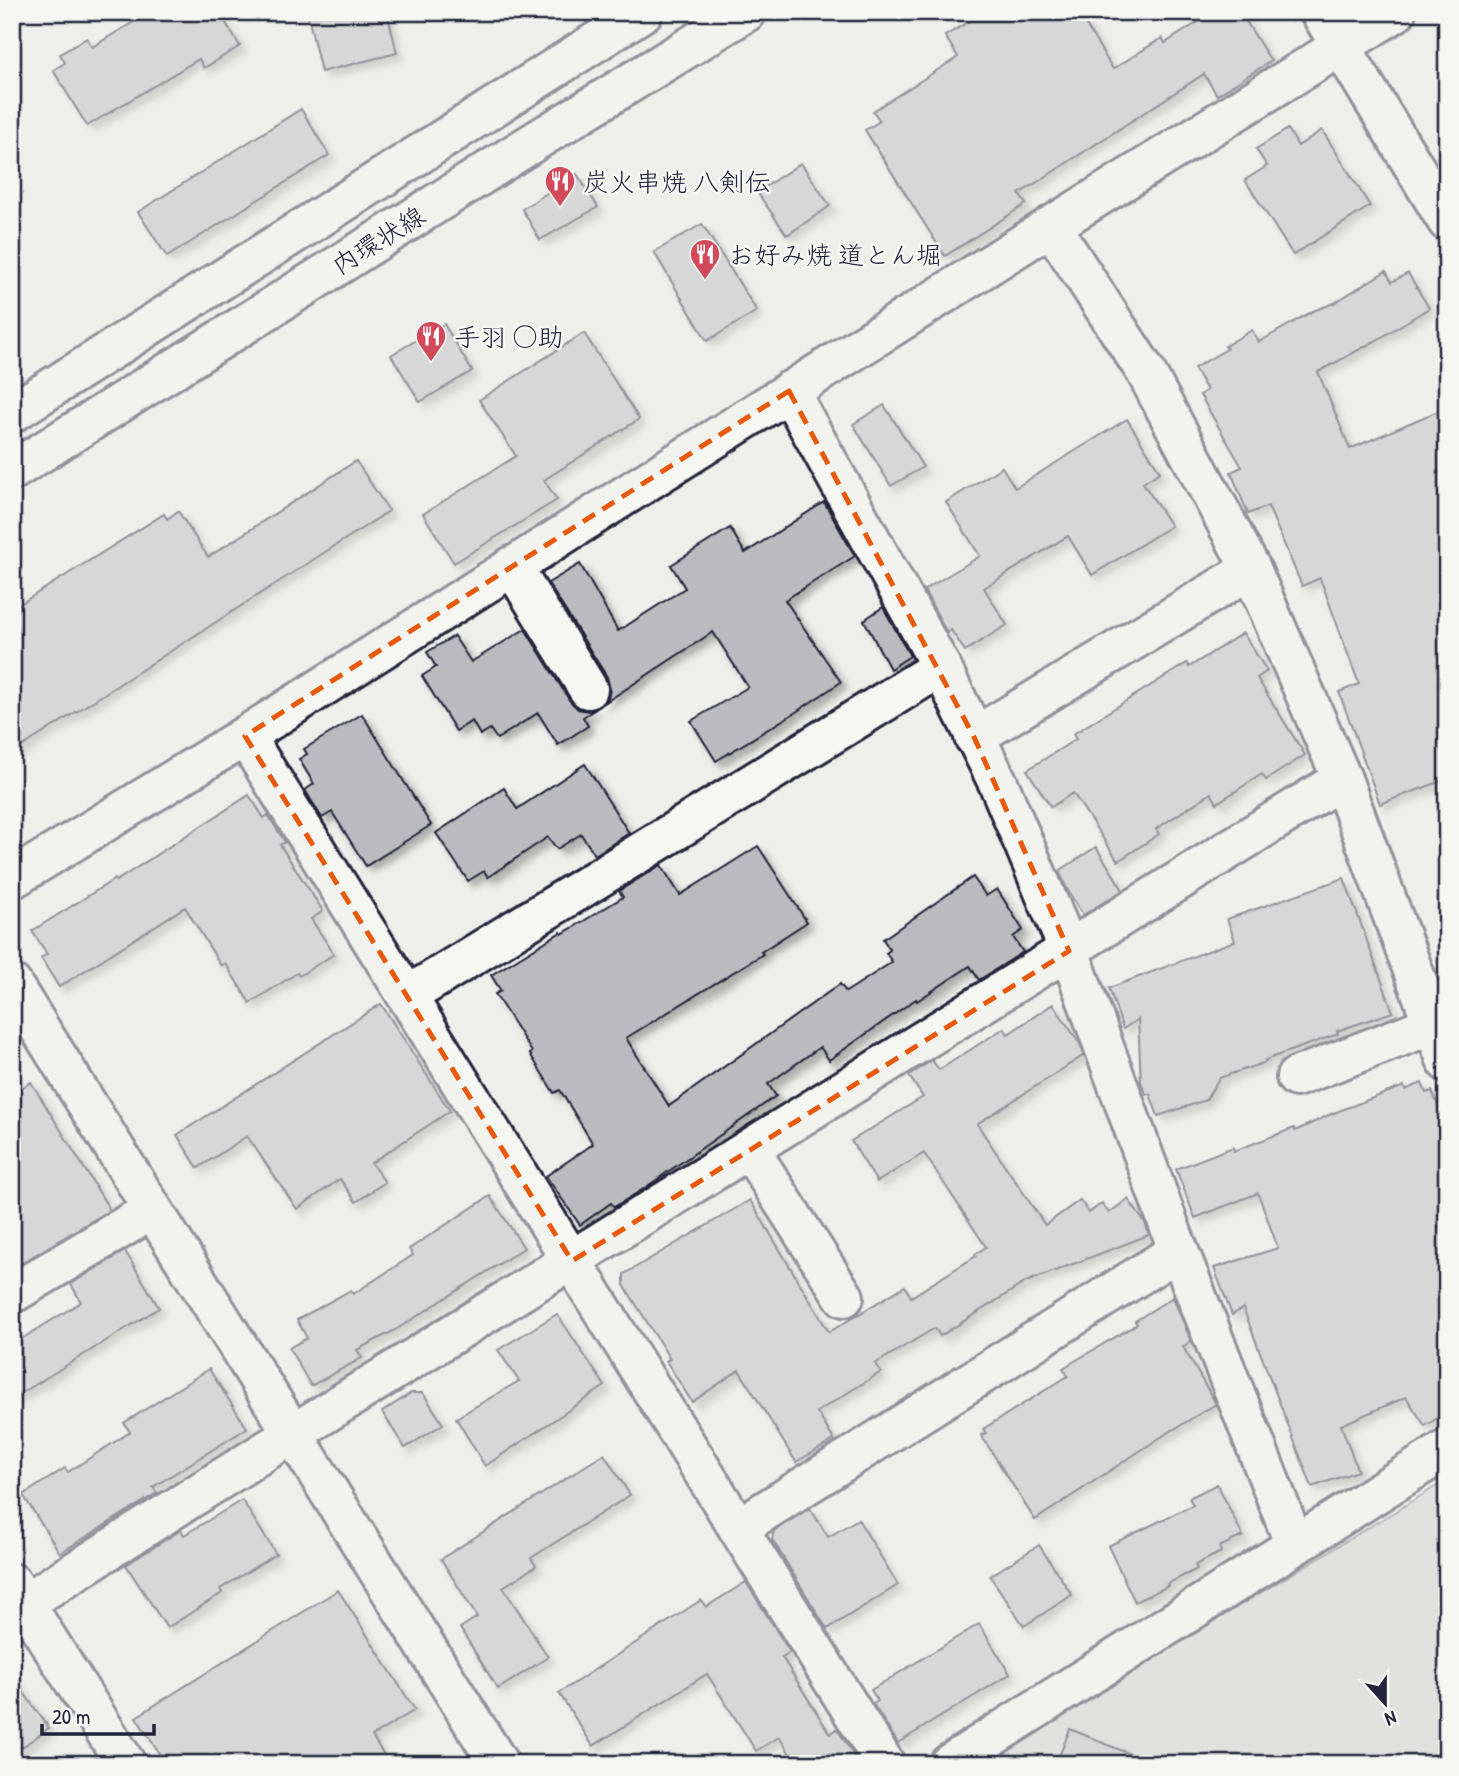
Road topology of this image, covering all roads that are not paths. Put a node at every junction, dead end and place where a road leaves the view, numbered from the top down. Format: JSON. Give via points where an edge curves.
{"nodes":[{"id":1,"x":643,"y":12,"type":"edge"},
{"id":2,"x":746,"y":12,"type":"edge"},
{"id":3,"x":1320,"y":12,"type":"edge"},
{"id":4,"x":1396,"y":12,"type":"edge"},
{"id":5,"x":1342,"y":46,"type":"junction"},
{"id":6,"x":1447,"y":221,"type":"edge"},
{"id":7,"x":1051,"y":226,"type":"junction"},
{"id":8,"x":789,"y":391,"type":"junction"},
{"id":9,"x":12,"y":412,"type":"edge"},
{"id":10,"x":12,"y":471,"type":"edge"},
{"id":11,"x":512,"y":566,"type":"junction"},
{"id":12,"x":1251,"y":569,"type":"junction"},
{"id":13,"x":941,"y":667,"type":"junction"},
{"id":14,"x":587,"y":689,"type":"dead end"},
{"id":15,"x":245,"y":736,"type":"junction"},
{"id":16,"x":974,"y":737,"type":"junction"},
{"id":17,"x":1342,"y":779,"type":"junction"},
{"id":18,"x":12,"y":879,"type":"edge"},
{"id":19,"x":1069,"y":951,"type":"junction"},
{"id":20,"x":12,"y":984,"type":"edge"},
{"id":21,"x":407,"y":996,"type":"junction"},
{"id":22,"x":1440,"y":1022,"type":"edge"},
{"id":23,"x":1447,"y":1062,"type":"edge"},
{"id":24,"x":1296,"y":1077,"type":"dead end"},
{"id":25,"x":750,"y":1150,"type":"junction"},
{"id":26,"x":152,"y":1210,"type":"junction"},
{"id":27,"x":1178,"y":1251,"type":"junction"},
{"id":28,"x":572,"y":1261,"type":"junction"},
{"id":29,"x":12,"y":1288,"type":"edge"},
{"id":30,"x":844,"y":1297,"type":"dead end"},
{"id":31,"x":294,"y":1433,"type":"junction"},
{"id":32,"x":1447,"y":1449,"type":"edge"},
{"id":33,"x":738,"y":1528,"type":"junction"},
{"id":34,"x":1295,"y":1545,"type":"junction"},
{"id":35,"x":17,"y":1599,"type":"edge"},
{"id":36,"x":126,"y":1764,"type":"edge"},
{"id":37,"x":499,"y":1764,"type":"edge"},
{"id":38,"x":885,"y":1764,"type":"edge"},
{"id":39,"x":949,"y":1764,"type":"edge"}],
"edges":[{"from":1,"to":9,"type":"street"},
{"from":2,"to":10,"type":"street","name":"内環状線"},
{"from":3,"to":5,"type":"street"},
{"from":4,"to":5,"type":"street"},
{"from":5,"to":6,"type":"street"},
{"from":5,"to":7,"type":"street"},
{"from":7,"to":8,"type":"street"},
{"from":7,"to":12,"type":"street","via":[[1146,372]]},
{"from":8,"to":11,"type":"street"},
{"from":8,"to":13,"type":"street"},
{"from":11,"to":14,"type":"street"},
{"from":11,"to":15,"type":"street"},
{"from":12,"to":16,"type":"street"},
{"from":12,"to":17,"type":"street"},
{"from":13,"to":16,"type":"street"},
{"from":13,"to":21,"type":"street"},
{"from":15,"to":18,"type":"street"},
{"from":15,"to":21,"type":"street"},
{"from":16,"to":19,"type":"street"},
{"from":17,"to":19,"type":"street"},
{"from":17,"to":22,"type":"street"},
{"from":19,"to":25,"type":"street"},
{"from":19,"to":27,"type":"street"},
{"from":20,"to":26,"type":"street"},
{"from":21,"to":28,"type":"street"},
{"from":22,"to":23,"type":"street"},
{"from":22,"to":24,"type":"street"},
{"from":25,"to":28,"type":"street"},
{"from":25,"to":30,"type":"street"},
{"from":26,"to":29,"type":"street","via":[[15,1292]]},
{"from":26,"to":31,"type":"street"},
{"from":27,"to":33,"type":"street"},
{"from":27,"to":34,"type":"street"},
{"from":28,"to":31,"type":"street"},
{"from":28,"to":33,"type":"street"},
{"from":31,"to":35,"type":"street"},
{"from":31,"to":37,"type":"street"},
{"from":32,"to":34,"type":"street"},
{"from":33,"to":38,"type":"street"},
{"from":34,"to":39,"type":"street"},
{"from":35,"to":36,"type":"street"}]}
